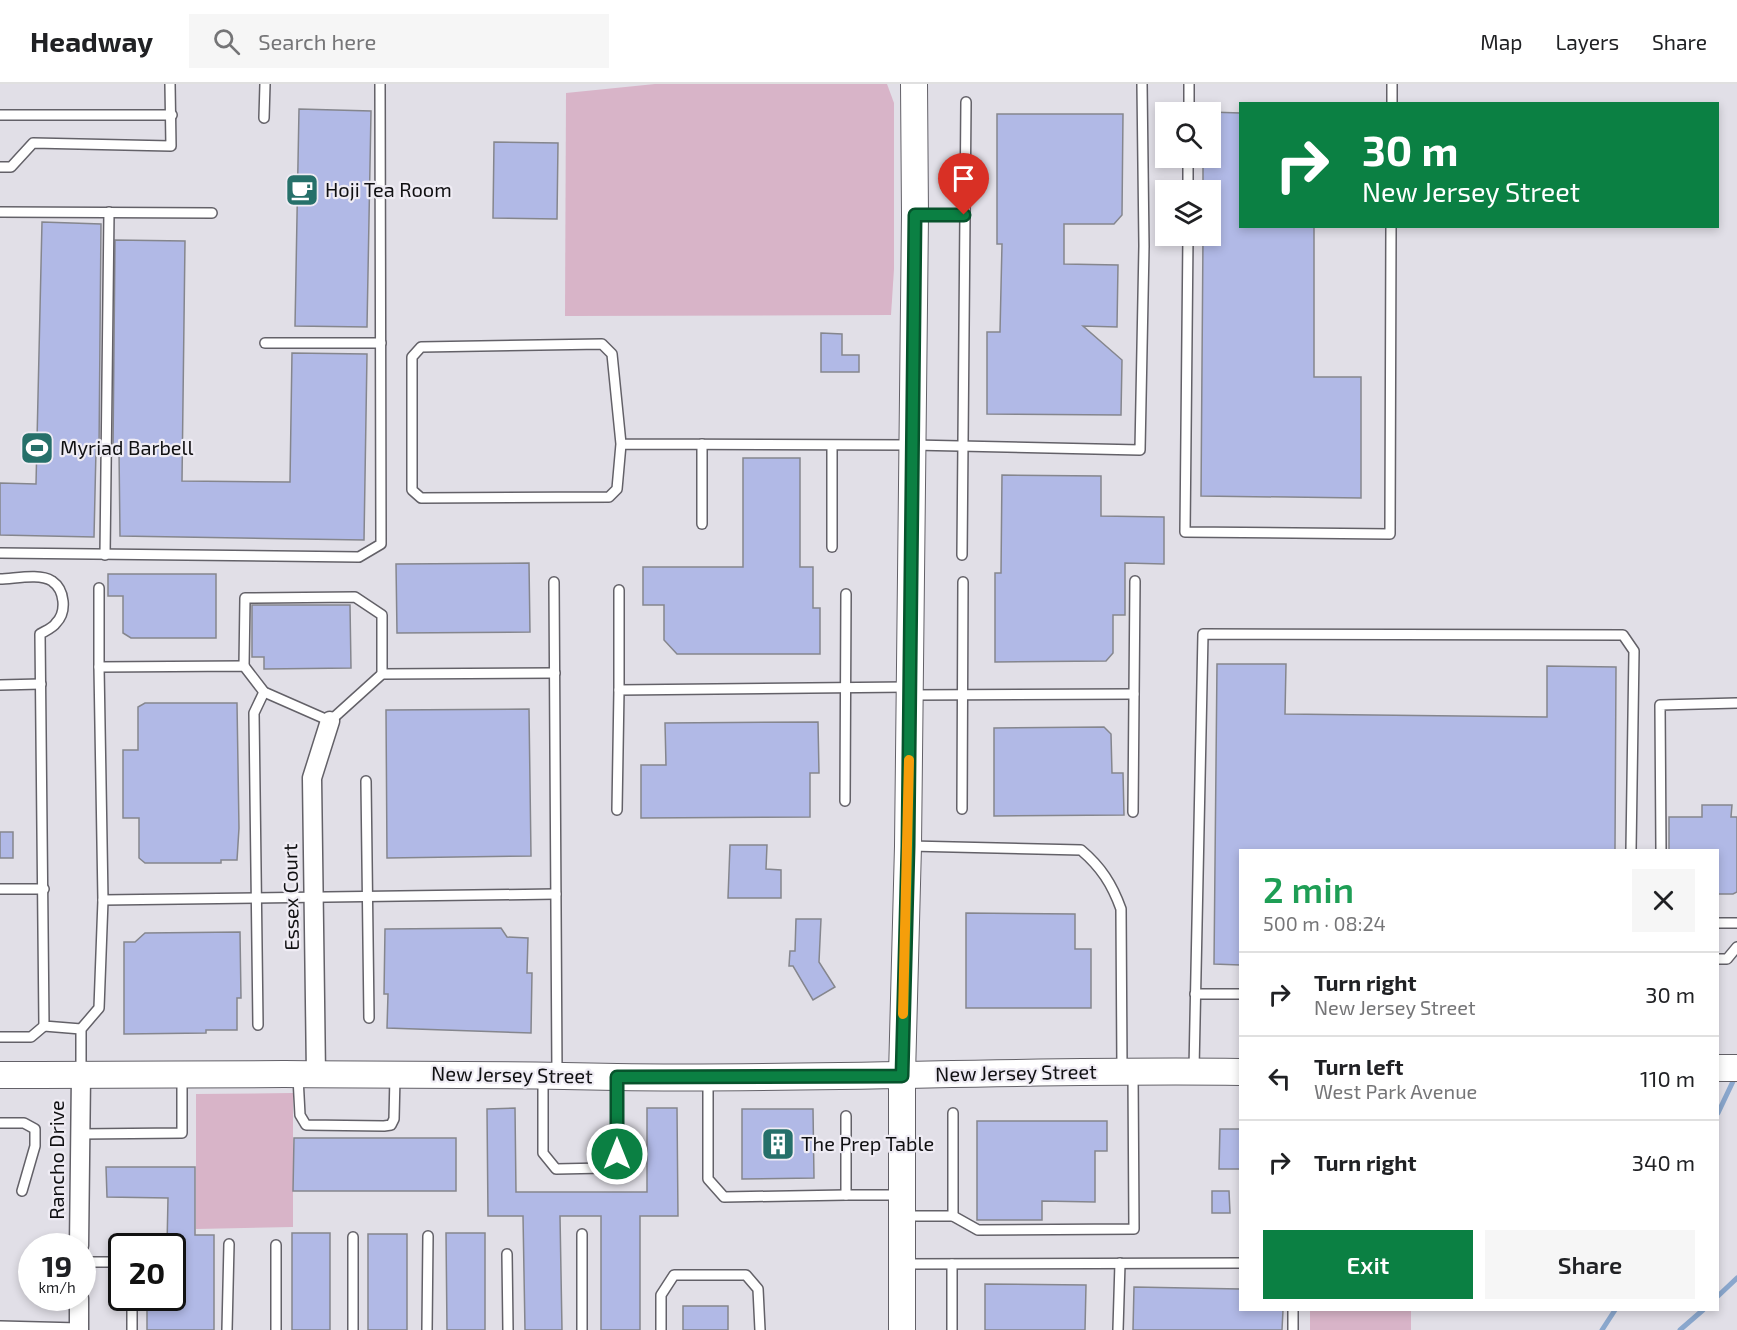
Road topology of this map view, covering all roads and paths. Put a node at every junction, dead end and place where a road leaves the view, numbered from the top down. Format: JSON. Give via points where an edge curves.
{"nodes":[{"id":1,"x":170,"y":84,"type":"edge"},
{"id":2,"x":265,"y":84,"type":"edge"},
{"id":3,"x":380,"y":84,"type":"edge"},
{"id":4,"x":914,"y":84,"type":"edge"},
{"id":5,"x":1142,"y":84,"type":"edge"},
{"id":6,"x":1189,"y":84,"type":"edge"},
{"id":7,"x":1392,"y":84,"type":"edge"},
{"id":8,"x":966,"y":102,"type":"dead end"},
{"id":9,"x":1189,"y":102,"type":"edge"},
{"id":10,"x":1392,"y":102,"type":"edge"},
{"id":11,"x":0,"y":115,"type":"edge"},
{"id":12,"x":172,"y":115,"type":"junction"},
{"id":13,"x":264,"y":118,"type":"dead end"},
{"id":14,"x":0,"y":167,"type":"edge"},
{"id":15,"x":0,"y":212,"type":"edge"},
{"id":16,"x":109,"y":212,"type":"junction"},
{"id":17,"x":212,"y":213,"type":"dead end"},
{"id":18,"x":915,"y":215,"type":"junction"},
{"id":19,"x":964,"y":215,"type":"junction"},
{"id":20,"x":1391,"y":228,"type":"edge"},
{"id":21,"x":1188,"y":246,"type":"edge"},
{"id":22,"x":265,"y":343,"type":"dead end"},
{"id":23,"x":381,"y":343,"type":"junction"},
{"id":24,"x":621,"y":444,"type":"junction"},
{"id":25,"x":702,"y":444,"type":"junction"},
{"id":26,"x":913,"y":445,"type":"junction"},
{"id":27,"x":831,"y":446,"type":"junction"},
{"id":28,"x":963,"y":446,"type":"junction"},
{"id":29,"x":702,"y":524,"type":"dead end"},
{"id":30,"x":831,"y":547,"type":"dead end"},
{"id":31,"x":0,"y":554,"type":"edge"},
{"id":32,"x":105,"y":555,"type":"junction"},
{"id":33,"x":962,"y":555,"type":"dead end"},
{"id":34,"x":0,"y":579,"type":"edge"},
{"id":35,"x":1135,"y":581,"type":"dead end"},
{"id":36,"x":554,"y":582,"type":"dead end"},
{"id":37,"x":963,"y":582,"type":"dead end"},
{"id":38,"x":99,"y":588,"type":"dead end"},
{"id":39,"x":619,"y":590,"type":"dead end"},
{"id":40,"x":846,"y":594,"type":"dead end"},
{"id":41,"x":244,"y":666,"type":"junction"},
{"id":42,"x":99,"y":667,"type":"junction"},
{"id":43,"x":555,"y":673,"type":"junction"},
{"id":44,"x":382,"y":674,"type":"junction"},
{"id":45,"x":41,"y":684,"type":"junction"},
{"id":46,"x":0,"y":685,"type":"edge"},
{"id":47,"x":844,"y":688,"type":"junction"},
{"id":48,"x":619,"y":690,"type":"junction"},
{"id":49,"x":910,"y":691,"type":"junction"},
{"id":50,"x":264,"y":692,"type":"junction"},
{"id":51,"x":963,"y":694,"type":"junction"},
{"id":52,"x":1134,"y":694,"type":"junction"},
{"id":53,"x":1737,"y":704,"type":"edge"},
{"id":54,"x":330,"y":722,"type":"junction"},
{"id":55,"x":366,"y":781,"type":"dead end"},
{"id":56,"x":845,"y":801,"type":"dead end"},
{"id":57,"x":962,"y":809,"type":"dead end"},
{"id":58,"x":617,"y":810,"type":"dead end"},
{"id":59,"x":1133,"y":812,"type":"dead end"},
{"id":60,"x":908,"y":846,"type":"junction"},
{"id":61,"x":1631,"y":849,"type":"edge"},
{"id":62,"x":1661,"y":849,"type":"edge"},
{"id":63,"x":0,"y":889,"type":"edge"},
{"id":64,"x":44,"y":889,"type":"junction"},
{"id":65,"x":556,"y":894,"type":"junction"},
{"id":66,"x":314,"y":897,"type":"junction"},
{"id":67,"x":369,"y":897,"type":"junction"},
{"id":68,"x":257,"y":898,"type":"junction"},
{"id":69,"x":103,"y":900,"type":"junction"},
{"id":70,"x":1719,"y":923,"type":"edge"},
{"id":71,"x":1737,"y":923,"type":"edge"},
{"id":72,"x":1737,"y":947,"type":"edge"},
{"id":73,"x":1719,"y":959,"type":"edge"},
{"id":74,"x":1195,"y":994,"type":"junction"},
{"id":75,"x":1239,"y":994,"type":"edge"},
{"id":76,"x":369,"y":1018,"type":"dead end"},
{"id":77,"x":258,"y":1025,"type":"dead end"},
{"id":78,"x":44,"y":1026,"type":"junction"},
{"id":79,"x":81,"y":1029,"type":"junction"},
{"id":80,"x":0,"y":1037,"type":"edge"},
{"id":81,"x":1719,"y":1068,"type":"edge"},
{"id":82,"x":1737,"y":1068,"type":"edge"},
{"id":83,"x":1127,"y":1071,"type":"junction"},
{"id":84,"x":1194,"y":1072,"type":"junction"},
{"id":85,"x":1239,"y":1072,"type":"edge"},
{"id":86,"x":395,"y":1073,"type":"junction"},
{"id":87,"x":550,"y":1074,"type":"junction"},
{"id":88,"x":0,"y":1075,"type":"edge"},
{"id":89,"x":81,"y":1075,"type":"junction"},
{"id":90,"x":182,"y":1075,"type":"junction"},
{"id":91,"x":307,"y":1075,"type":"junction"},
{"id":92,"x":708,"y":1076,"type":"junction"},
{"id":93,"x":902,"y":1076,"type":"junction"},
{"id":94,"x":617,"y":1077,"type":"junction"},
{"id":95,"x":953,"y":1113,"type":"dead end"},
{"id":96,"x":846,"y":1116,"type":"dead end"},
{"id":97,"x":0,"y":1123,"type":"edge"},
{"id":98,"x":80,"y":1134,"type":"junction"},
{"id":99,"x":22,"y":1191,"type":"dead end"},
{"id":100,"x":846,"y":1196,"type":"junction"},
{"id":101,"x":903,"y":1205,"type":"junction"},
{"id":102,"x":953,"y":1215,"type":"junction"},
{"id":103,"x":79,"y":1233,"type":"edge"},
{"id":104,"x":582,"y":1234,"type":"dead end"},
{"id":105,"x":428,"y":1236,"type":"dead end"},
{"id":106,"x":353,"y":1237,"type":"dead end"},
{"id":107,"x":229,"y":1244,"type":"dead end"},
{"id":108,"x":276,"y":1245,"type":"dead end"},
{"id":109,"x":507,"y":1254,"type":"dead end"},
{"id":110,"x":1120,"y":1263,"type":"junction"},
{"id":111,"x":1239,"y":1263,"type":"edge"},
{"id":112,"x":903,"y":1264,"type":"junction"},
{"id":113,"x":952,"y":1264,"type":"junction"},
{"id":114,"x":79,"y":1311,"type":"edge"},
{"id":115,"x":132,"y":1311,"type":"edge"},
{"id":116,"x":1293,"y":1311,"type":"edge"},
{"id":117,"x":0,"y":1326,"type":"edge"},
{"id":118,"x":79,"y":1329,"type":"edge"},
{"id":119,"x":132,"y":1330,"type":"edge"},
{"id":120,"x":227,"y":1330,"type":"edge"},
{"id":121,"x":276,"y":1330,"type":"edge"},
{"id":122,"x":352,"y":1330,"type":"edge"},
{"id":123,"x":428,"y":1330,"type":"edge"},
{"id":124,"x":508,"y":1330,"type":"edge"},
{"id":125,"x":582,"y":1330,"type":"edge"},
{"id":126,"x":661,"y":1330,"type":"edge"},
{"id":127,"x":760,"y":1330,"type":"edge"},
{"id":128,"x":902,"y":1330,"type":"edge"},
{"id":129,"x":952,"y":1330,"type":"edge"},
{"id":130,"x":1118,"y":1330,"type":"edge"},
{"id":131,"x":1293,"y":1330,"type":"edge"}],
"edges":[{"from":1,"to":12,"type":"lane"},
{"from":2,"to":13,"type":"lane"},
{"from":3,"to":23,"type":"lane"},
{"from":4,"to":18,"type":"street"},
{"from":5,"to":28,"type":"lane","via":[[1140,450]]},
{"from":6,"to":9,"type":"lane"},
{"from":7,"to":10,"type":"lane"},
{"from":8,"to":19,"type":"lane"},
{"from":11,"to":12,"type":"lane"},
{"from":12,"to":14,"type":"lane","via":[[171,146],[33,143],[11,167]]},
{"from":15,"to":16,"type":"lane"},
{"from":16,"to":17,"type":"lane"},
{"from":16,"to":32,"type":"lane"},
{"from":18,"to":19,"type":"lane"},
{"from":18,"to":26,"type":"street"},
{"from":19,"to":28,"type":"lane"},
{"from":20,"to":21,"type":"lane","via":[[1390,534],[1185,532]]},
{"from":22,"to":23,"type":"lane"},
{"from":23,"to":32,"type":"lane","via":[[381,544],[359,557]]},
{"from":24,"to":24,"type":"lane","via":[[617,489],[609,497],[421,498],[412,490],[412,357],[421,347],[602,344],[612,354]]},
{"from":24,"to":25,"type":"lane"},
{"from":25,"to":27,"type":"lane"},
{"from":25,"to":29,"type":"lane"},
{"from":26,"to":27,"type":"lane"},
{"from":26,"to":28,"type":"lane"},
{"from":26,"to":49,"type":"street"},
{"from":27,"to":30,"type":"lane"},
{"from":28,"to":33,"type":"lane"},
{"from":31,"to":32,"type":"lane"},
{"from":34,"to":45,"type":"lane","via":[[41,578],[52,581],[61,591],[63,608],[57,623],[40,634]]},
{"from":35,"to":52,"type":"lane"},
{"from":36,"to":43,"type":"lane"},
{"from":37,"to":51,"type":"lane"},
{"from":38,"to":42,"type":"lane"},
{"from":39,"to":48,"type":"lane"},
{"from":40,"to":47,"type":"lane"},
{"from":41,"to":42,"type":"lane"},
{"from":41,"to":44,"type":"lane","via":[[245,598],[355,597],[382,615]]},
{"from":41,"to":50,"type":"lane"},
{"from":42,"to":69,"type":"lane"},
{"from":43,"to":44,"type":"lane"},
{"from":43,"to":65,"type":"lane"},
{"from":44,"to":54,"type":"lane"},
{"from":45,"to":46,"type":"lane"},
{"from":45,"to":64,"type":"lane"},
{"from":47,"to":48,"type":"lane"},
{"from":47,"to":49,"type":"lane"},
{"from":47,"to":56,"type":"lane"},
{"from":48,"to":58,"type":"lane"},
{"from":49,"to":51,"type":"lane"},
{"from":49,"to":60,"type":"street"},
{"from":50,"to":54,"type":"lane"},
{"from":50,"to":68,"type":"lane","via":[[254,713]]},
{"from":51,"to":52,"type":"lane"},
{"from":51,"to":57,"type":"lane"},
{"from":52,"to":59,"type":"lane"},
{"from":53,"to":62,"type":"lane","via":[[1660,705]]},
{"from":54,"to":66,"type":"street","name":"Essex Court","via":[[312,778]]},
{"from":55,"to":67,"type":"lane"},
{"from":60,"to":83,"type":"lane","via":[[1081,850],[1099,866],[1121,909]]},
{"from":60,"to":93,"type":"street"},
{"from":61,"to":74,"type":"lane","via":[[1634,651],[1623,635],[1203,634]]},
{"from":63,"to":64,"type":"lane"},
{"from":64,"to":78,"type":"lane"},
{"from":65,"to":67,"type":"lane"},
{"from":65,"to":87,"type":"lane"},
{"from":66,"to":67,"type":"lane"},
{"from":66,"to":68,"type":"lane"},
{"from":66,"to":91,"type":"street","name":"Essex Court"},
{"from":67,"to":76,"type":"lane"},
{"from":68,"to":69,"type":"lane"},
{"from":68,"to":77,"type":"lane"},
{"from":69,"to":79,"type":"lane","via":[[99,1008]]},
{"from":70,"to":71,"type":"lane"},
{"from":72,"to":73,"type":"lane","via":[[1727,959]]},
{"from":74,"to":75,"type":"lane"},
{"from":74,"to":84,"type":"lane"},
{"from":78,"to":79,"type":"lane"},
{"from":78,"to":80,"type":"lane","via":[[31,1037]]},
{"from":79,"to":89,"type":"lane"},
{"from":81,"to":82,"type":"street"},
{"from":83,"to":84,"type":"street","name":"New Jersey Street"},
{"from":83,"to":93,"type":"street","name":"New Jersey Street"},
{"from":83,"to":102,"type":"lane","via":[[1134,1229],[978,1230]]},
{"from":84,"to":85,"type":"street","name":"New Jersey Street"},
{"from":86,"to":87,"type":"street","name":"New Jersey Street"},
{"from":86,"to":91,"type":"street","name":"New Jersey Street"},
{"from":86,"to":91,"type":"lane","via":[[394,1119],[391,1125],[384,1126],[306,1125],[300,1115]]},
{"from":87,"to":94,"type":"street","name":"New Jersey Street"},
{"from":87,"to":94,"type":"lane","via":[[543,1153],[556,1169],[605,1168],[617,1154]]},
{"from":88,"to":89,"type":"street","name":"New Jersey Street"},
{"from":89,"to":90,"type":"street","name":"New Jersey Street"},
{"from":89,"to":98,"type":"street","name":"Rancho Drive"},
{"from":90,"to":91,"type":"street","name":"New Jersey Street"},
{"from":90,"to":98,"type":"lane","via":[[182,1133]]},
{"from":92,"to":93,"type":"street","name":"New Jersey Street"},
{"from":92,"to":94,"type":"street","name":"New Jersey Street"},
{"from":92,"to":100,"type":"lane","via":[[708,1179],[724,1197]]},
{"from":93,"to":101,"type":"street"},
{"from":95,"to":102,"type":"lane"},
{"from":96,"to":100,"type":"lane"},
{"from":97,"to":99,"type":"lane","via":[[24,1123],[34,1129],[35,1146]]},
{"from":98,"to":103,"type":"street","name":"Rancho Drive"},
{"from":100,"to":101,"type":"lane"},
{"from":101,"to":102,"type":"lane"},
{"from":101,"to":112,"type":"street"},
{"from":104,"to":125,"type":"lane"},
{"from":105,"to":123,"type":"lane"},
{"from":106,"to":122,"type":"lane"},
{"from":107,"to":120,"type":"lane"},
{"from":108,"to":121,"type":"lane"},
{"from":109,"to":124,"type":"lane"},
{"from":110,"to":111,"type":"lane"},
{"from":110,"to":113,"type":"lane"},
{"from":110,"to":130,"type":"lane"},
{"from":112,"to":113,"type":"lane"},
{"from":112,"to":128,"type":"street"},
{"from":113,"to":129,"type":"lane"},
{"from":114,"to":118,"type":"street"},
{"from":115,"to":119,"type":"lane"},
{"from":116,"to":131,"type":"lane"},
{"from":117,"to":118,"type":"lane"},
{"from":126,"to":127,"type":"lane","via":[[661,1295],[674,1275],[746,1275],[758,1289]]}]}
